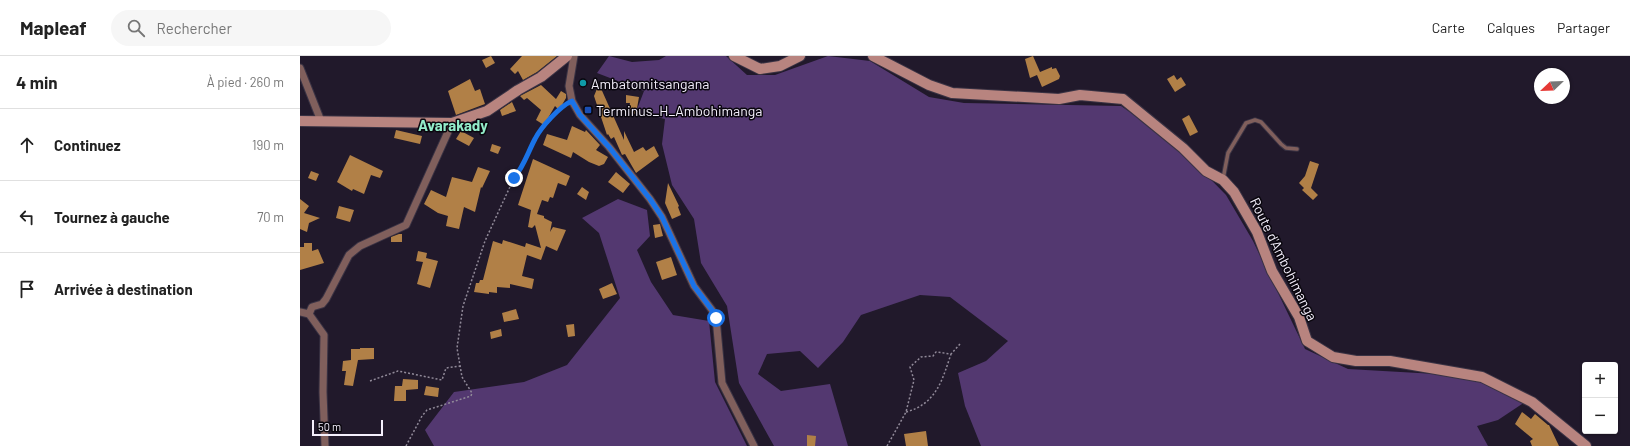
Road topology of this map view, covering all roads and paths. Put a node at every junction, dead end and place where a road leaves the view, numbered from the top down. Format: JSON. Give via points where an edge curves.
{"nodes":[{"id":1,"x":567,"y":56,"type":"edge"},
{"id":2,"x":574,"y":56,"type":"edge"},
{"id":3,"x":734,"y":56,"type":"edge"},
{"id":4,"x":800,"y":56,"type":"edge"},
{"id":5,"x":873,"y":56,"type":"edge"},
{"id":6,"x":300,"y":68,"type":"edge"},
{"id":7,"x":572,"y":101,"type":"junction"},
{"id":8,"x":300,"y":121,"type":"edge"},
{"id":9,"x":321,"y":121,"type":"junction"},
{"id":10,"x":452,"y":123,"type":"junction"},
{"id":11,"x":1297,"y":149,"type":"dead end"},
{"id":12,"x":1223,"y":180,"type":"junction"},
{"id":13,"x":300,"y":312,"type":"edge"},
{"id":14,"x":309,"y":314,"type":"junction"},
{"id":15,"x":960,"y":344,"type":"dead end"},
{"id":16,"x":951,"y":354,"type":"junction"},
{"id":17,"x":460,"y":366,"type":"junction"},
{"id":18,"x":370,"y":381,"type":"dead end"},
{"id":19,"x":906,"y":412,"type":"junction"},
{"id":20,"x":325,"y":446,"type":"edge"},
{"id":21,"x":406,"y":446,"type":"edge"},
{"id":22,"x":754,"y":446,"type":"edge"},
{"id":23,"x":887,"y":446,"type":"edge"},
{"id":24,"x":1586,"y":446,"type":"edge"}],
"edges":[{"from":1,"to":10,"type":"street","via":[[541,77],[487,111]]},
{"from":2,"to":7,"type":"street","via":[[570,86]]},
{"from":3,"to":4,"type":"street","via":[[760,69],[780,66]]},
{"from":5,"to":12,"type":"street","name":"Route d'Ambohimanga","via":[[929,85],[952,93],[1060,98],[1080,95],[1123,99],[1206,171]]},
{"from":6,"to":9,"type":"street"},
{"from":7,"to":17,"type":"path","via":[[562,107],[535,137],[485,241],[463,306],[457,348]]},
{"from":7,"to":22,"type":"street","via":[[580,115],[650,199],[662,217],[694,286],[712,310],[716,318],[722,383]]},
{"from":8,"to":9,"type":"street"},
{"from":9,"to":10,"type":"street"},
{"from":10,"to":14,"type":"street","via":[[406,225],[360,246],[349,255],[326,299],[322,304],[312,307]]},
{"from":11,"to":12,"type":"lane","via":[[1286,148],[1262,122],[1255,120],[1246,123],[1228,153]]},
{"from":12,"to":24,"type":"street","name":"Route d'Ambohimanga","via":[[1234,192],[1258,232],[1272,271],[1299,317],[1307,341],[1333,357],[1356,361],[1390,361],[1482,377],[1532,402]]},
{"from":13,"to":14,"type":"street"},
{"from":14,"to":20,"type":"street","via":[[324,335]]},
{"from":15,"to":16,"type":"path"},
{"from":16,"to":19,"type":"path","via":[[942,381],[931,399],[918,409]]},
{"from":16,"to":19,"type":"path","via":[[936,352],[933,356],[921,357],[910,367],[914,380]]},
{"from":17,"to":18,"type":"path","via":[[446,368],[442,380],[398,371]]},
{"from":17,"to":21,"type":"path","via":[[471,396],[427,410]]},
{"from":19,"to":23,"type":"path"}]}
